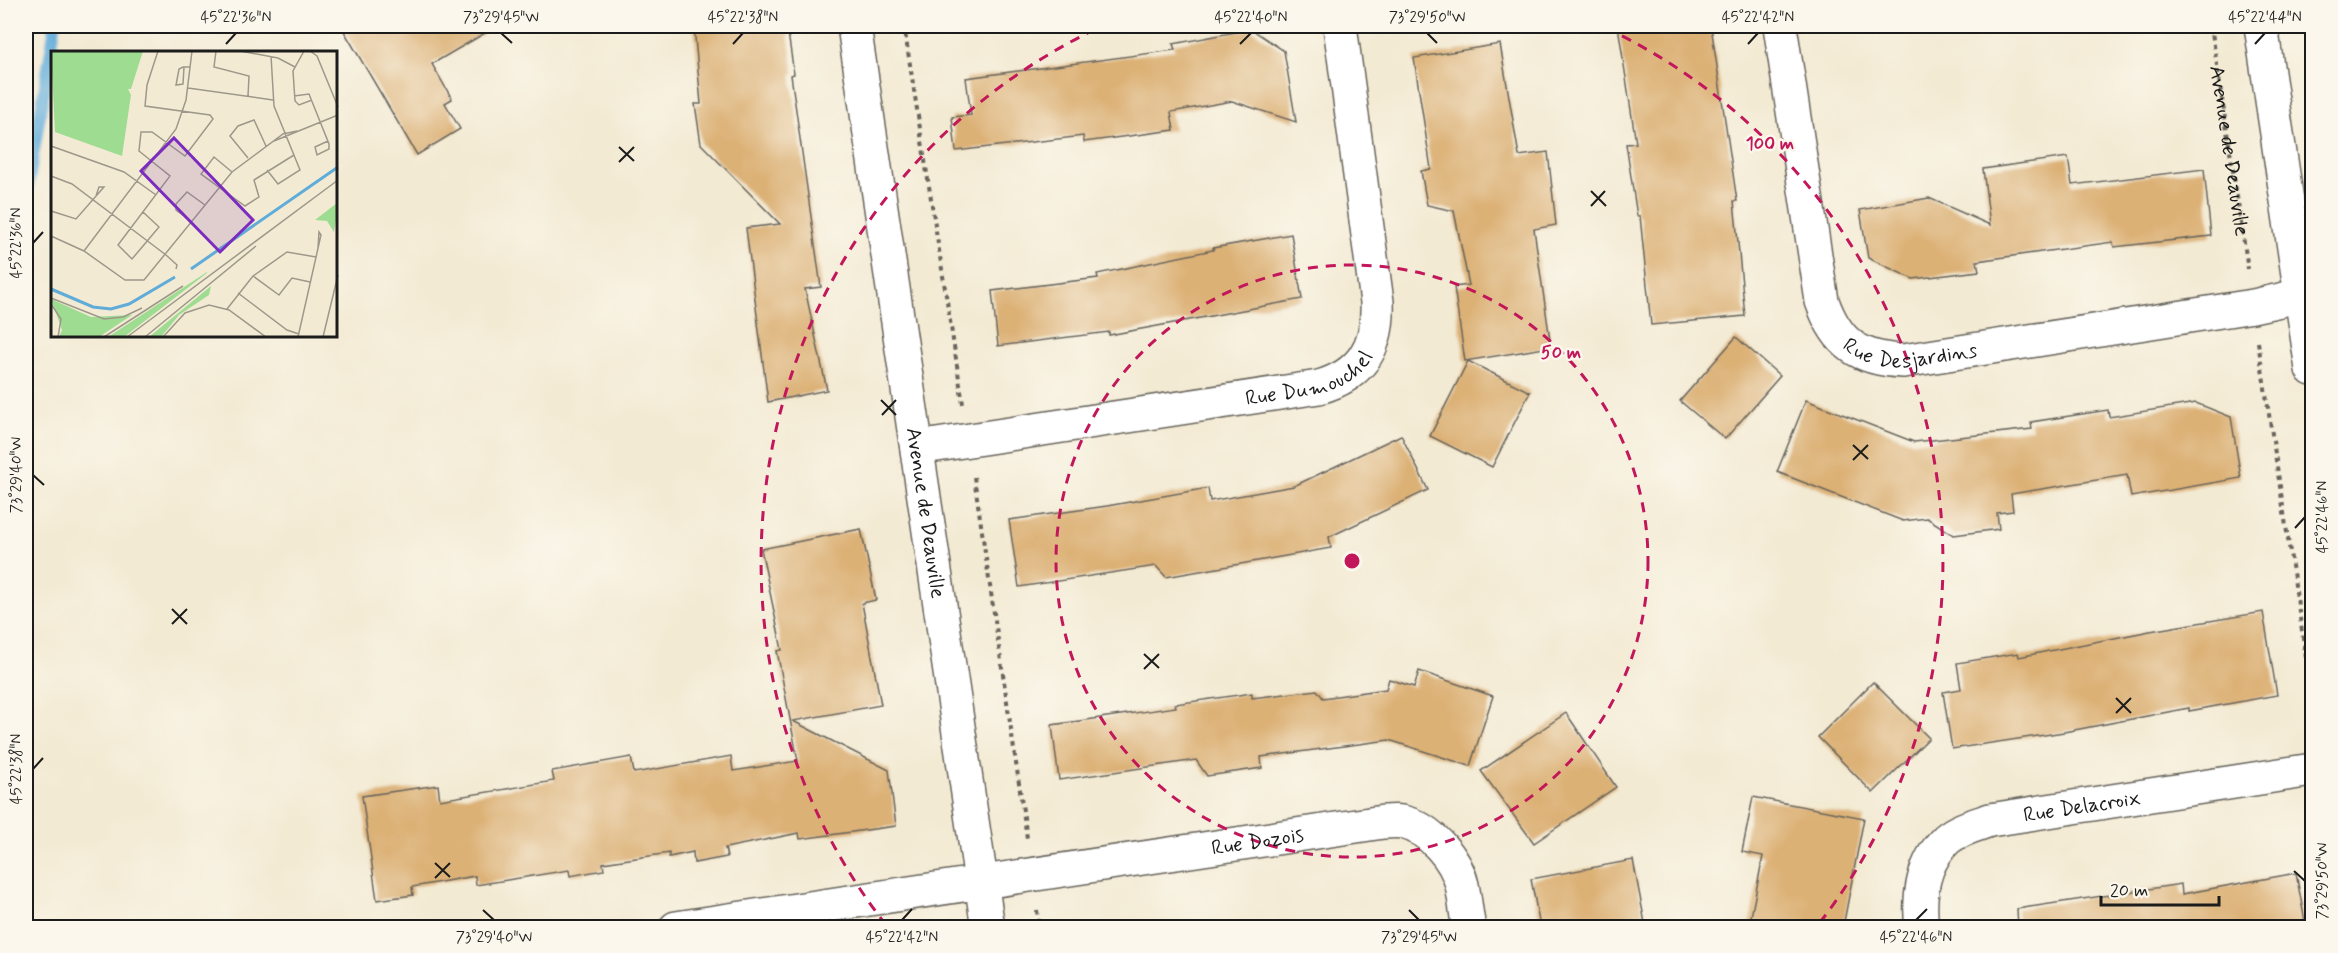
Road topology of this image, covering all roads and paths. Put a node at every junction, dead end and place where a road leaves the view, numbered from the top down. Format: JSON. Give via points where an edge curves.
{"nodes":[{"id":1,"x":854,"y":26,"type":"edge"},
{"id":2,"x":904,"y":26,"type":"edge"},
{"id":3,"x":1340,"y":26,"type":"edge"},
{"id":4,"x":1780,"y":26,"type":"edge"},
{"id":5,"x":2211,"y":26,"type":"edge"},
{"id":6,"x":2261,"y":26,"type":"edge"},
{"id":7,"x":2249,"y":277,"type":"dead end"},
{"id":8,"x":2307,"y":293,"type":"edge"},
{"id":9,"x":2257,"y":333,"type":"dead end"},
{"id":10,"x":2313,"y":369,"type":"edge"},
{"id":11,"x":963,"y":405,"type":"dead end"},
{"id":12,"x":917,"y":448,"type":"junction"},
{"id":13,"x":973,"y":473,"type":"dead end"},
{"id":14,"x":2313,"y":697,"type":"edge"},
{"id":15,"x":2313,"y":770,"type":"edge"},
{"id":16,"x":1027,"y":838,"type":"dead end"},
{"id":17,"x":982,"y":880,"type":"junction"},
{"id":18,"x":1037,"y":908,"type":"dead end"},
{"id":19,"x":676,"y":927,"type":"edge"},
{"id":20,"x":988,"y":927,"type":"edge"},
{"id":21,"x":1040,"y":927,"type":"edge"},
{"id":22,"x":1468,"y":927,"type":"edge"},
{"id":23,"x":1922,"y":927,"type":"edge"}],
"edges":[{"from":1,"to":12,"type":"street","name":"Avenue de Deauville"},
{"from":2,"to":11,"type":"path"},
{"from":3,"to":12,"type":"street","name":"Rue Dumouchel","via":[[1378,322],[1373,342],[1355,368],[1334,383],[1319,387]]},
{"from":4,"to":8,"type":"street","name":"Rue Desjardins","via":[[1822,301],[1829,322],[1842,340],[1861,353],[1881,360],[1903,361],[2253,306]]},
{"from":5,"to":7,"type":"path","name":"Avenue de Deauville"},
{"from":6,"to":8,"type":"street"},
{"from":8,"to":10,"type":"street"},
{"from":9,"to":14,"type":"path"},
{"from":12,"to":17,"type":"street","name":"Avenue de Deauville"},
{"from":13,"to":16,"type":"path"},
{"from":15,"to":23,"type":"street","name":"Rue Delacroix","via":[[2002,818],[1967,827],[1947,839],[1924,876],[1920,896]]},
{"from":17,"to":19,"type":"street","name":"Rue Dozois"},
{"from":17,"to":20,"type":"street","name":"Avenue de Deauville"},
{"from":17,"to":22,"type":"street","name":"Rue Dozois","via":[[1403,822],[1436,842],[1457,869]]},
{"from":18,"to":21,"type":"path"}]}
